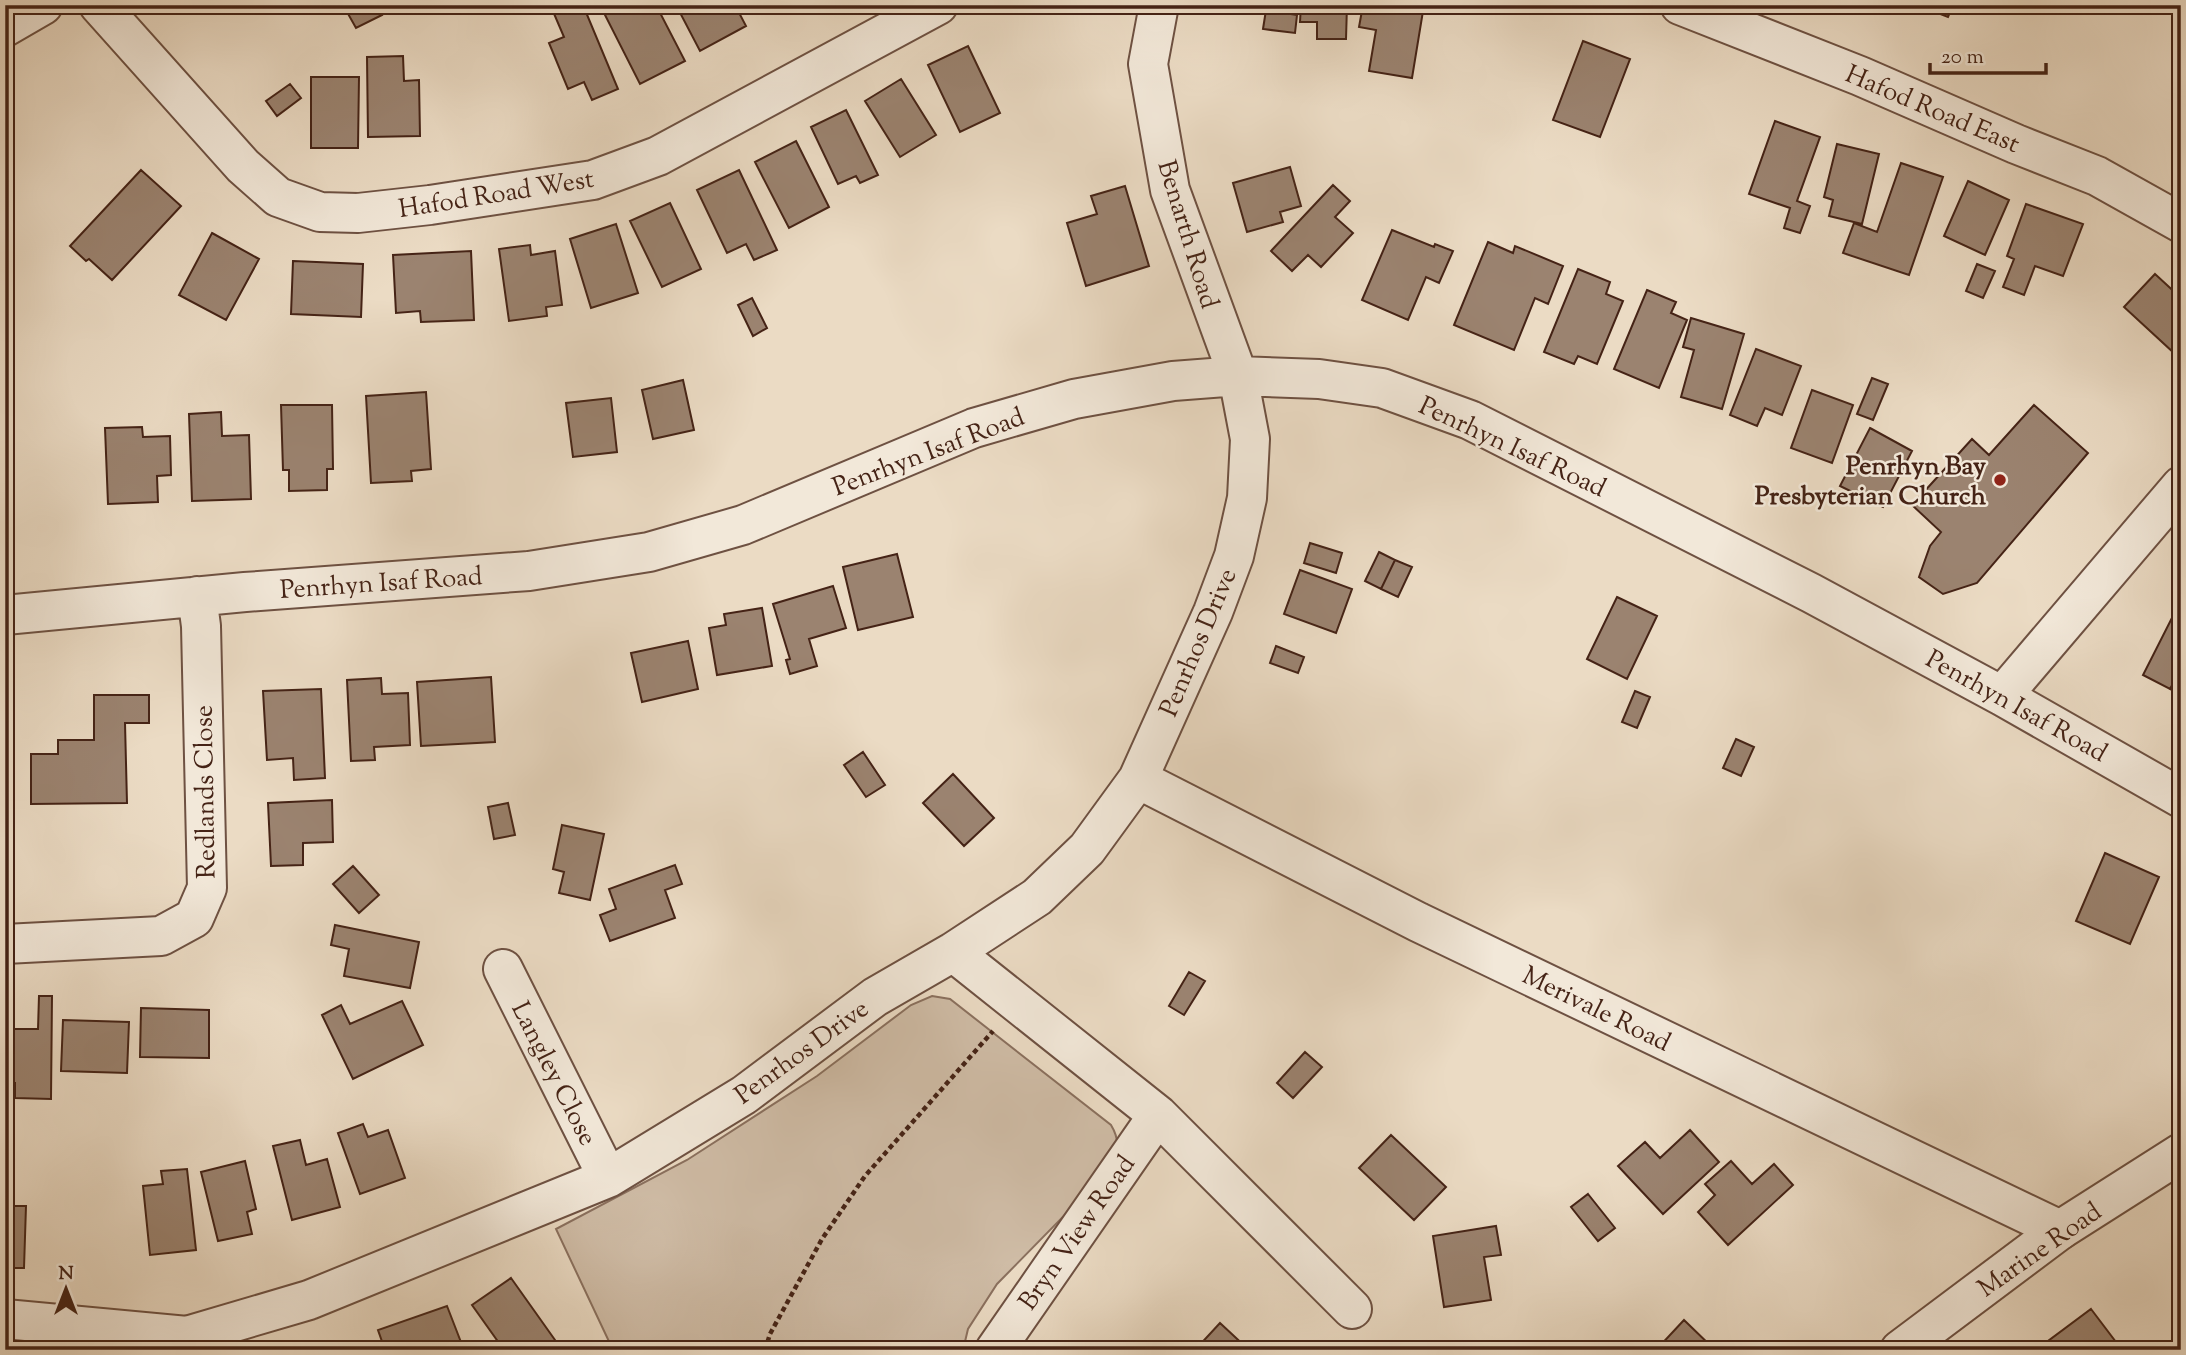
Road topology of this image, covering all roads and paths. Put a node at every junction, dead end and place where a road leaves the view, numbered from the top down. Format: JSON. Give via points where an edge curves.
{"nodes":[{"id":1,"x":43,"y":5,"type":"edge"},
{"id":2,"x":99,"y":5,"type":"edge"},
{"id":3,"x":938,"y":5,"type":"edge"},
{"id":4,"x":1159,"y":5,"type":"edge"},
{"id":5,"x":1680,"y":5,"type":"edge"},
{"id":6,"x":5,"y":27,"type":"edge"},
{"id":7,"x":2181,"y":223,"type":"edge"},
{"id":8,"x":1238,"y":376,"type":"junction"},
{"id":9,"x":2181,"y":485,"type":"edge"},
{"id":10,"x":197,"y":596,"type":"junction"},
{"id":11,"x":5,"y":615,"type":"edge"},
{"id":12,"x":2002,"y":696,"type":"junction"},
{"id":13,"x":1138,"y":779,"type":"junction"},
{"id":14,"x":2181,"y":798,"type":"edge"},
{"id":15,"x":5,"y":944,"type":"edge"},
{"id":16,"x":953,"y":952,"type":"junction"},
{"id":17,"x":503,"y":969,"type":"dead end"},
{"id":18,"x":1017,"y":1003,"type":"junction"},
{"id":19,"x":1158,"y":1115,"type":"junction"},
{"id":20,"x":2181,"y":1153,"type":"edge"},
{"id":21,"x":608,"y":1178,"type":"junction"},
{"id":22,"x":2060,"y":1230,"type":"junction"},
{"id":23,"x":1352,"y":1309,"type":"dead end"},
{"id":24,"x":5,"y":1320,"type":"edge"},
{"id":25,"x":193,"y":1343,"type":"edge"},
{"id":26,"x":765,"y":1350,"type":"edge"},
{"id":27,"x":995,"y":1350,"type":"edge"},
{"id":28,"x":1900,"y":1350,"type":"edge"}],
"edges":[{"from":1,"to":6,"type":"street"},
{"from":2,"to":3,"type":"street","name":"Hafod Road West","via":[[243,166],[278,197],[320,212],[358,213],[593,180],[658,156]]},
{"from":4,"to":8,"type":"street","name":"Benarth Road","via":[[1148,64],[1170,190]]},
{"from":5,"to":7,"type":"street","name":"Hafod Road East","via":[[2097,176]]},
{"from":8,"to":10,"type":"street","name":"Penrhyn Isaf Road","via":[[1173,381],[1074,399],[974,428],[743,525],[649,552],[529,571]]},
{"from":8,"to":12,"type":"street","name":"Penrhyn Isaf Road","via":[[1319,379],[1382,388],[1470,420]]},
{"from":8,"to":13,"type":"street","name":"Penrhos Drive","via":[[1250,439],[1247,498],[1234,556]]},
{"from":9,"to":12,"type":"street"},
{"from":10,"to":11,"type":"street","name":"Penrhyn Isaf Road"},
{"from":10,"to":15,"type":"street","name":"Redlands Close","via":[[207,887],[194,918],[161,936]]},
{"from":12,"to":14,"type":"street","name":"Penrhyn Isaf Road"},
{"from":13,"to":16,"type":"street","name":"Penrhos Drive","via":[[1087,849],[1037,897]]},
{"from":13,"to":22,"type":"street","name":"Merivale Road","via":[[1431,928]]},
{"from":16,"to":18,"type":"street"},
{"from":16,"to":21,"type":"street","name":"Penrhos Drive","via":[[875,998],[744,1095]]},
{"from":17,"to":21,"type":"street","name":"Langley Close"},
{"from":18,"to":19,"type":"street"},
{"from":18,"to":26,"type":"path","via":[[865,1176],[822,1239]]},
{"from":19,"to":23,"type":"street"},
{"from":19,"to":27,"type":"street","name":"Bryn View Road"},
{"from":20,"to":22,"type":"street","name":"Marine Road"},
{"from":21,"to":25,"type":"street","name":"Penrhos Drive"},
{"from":22,"to":28,"type":"street","name":"Marine Road"},
{"from":24,"to":25,"type":"street","name":"Penrhos Drive"}]}
